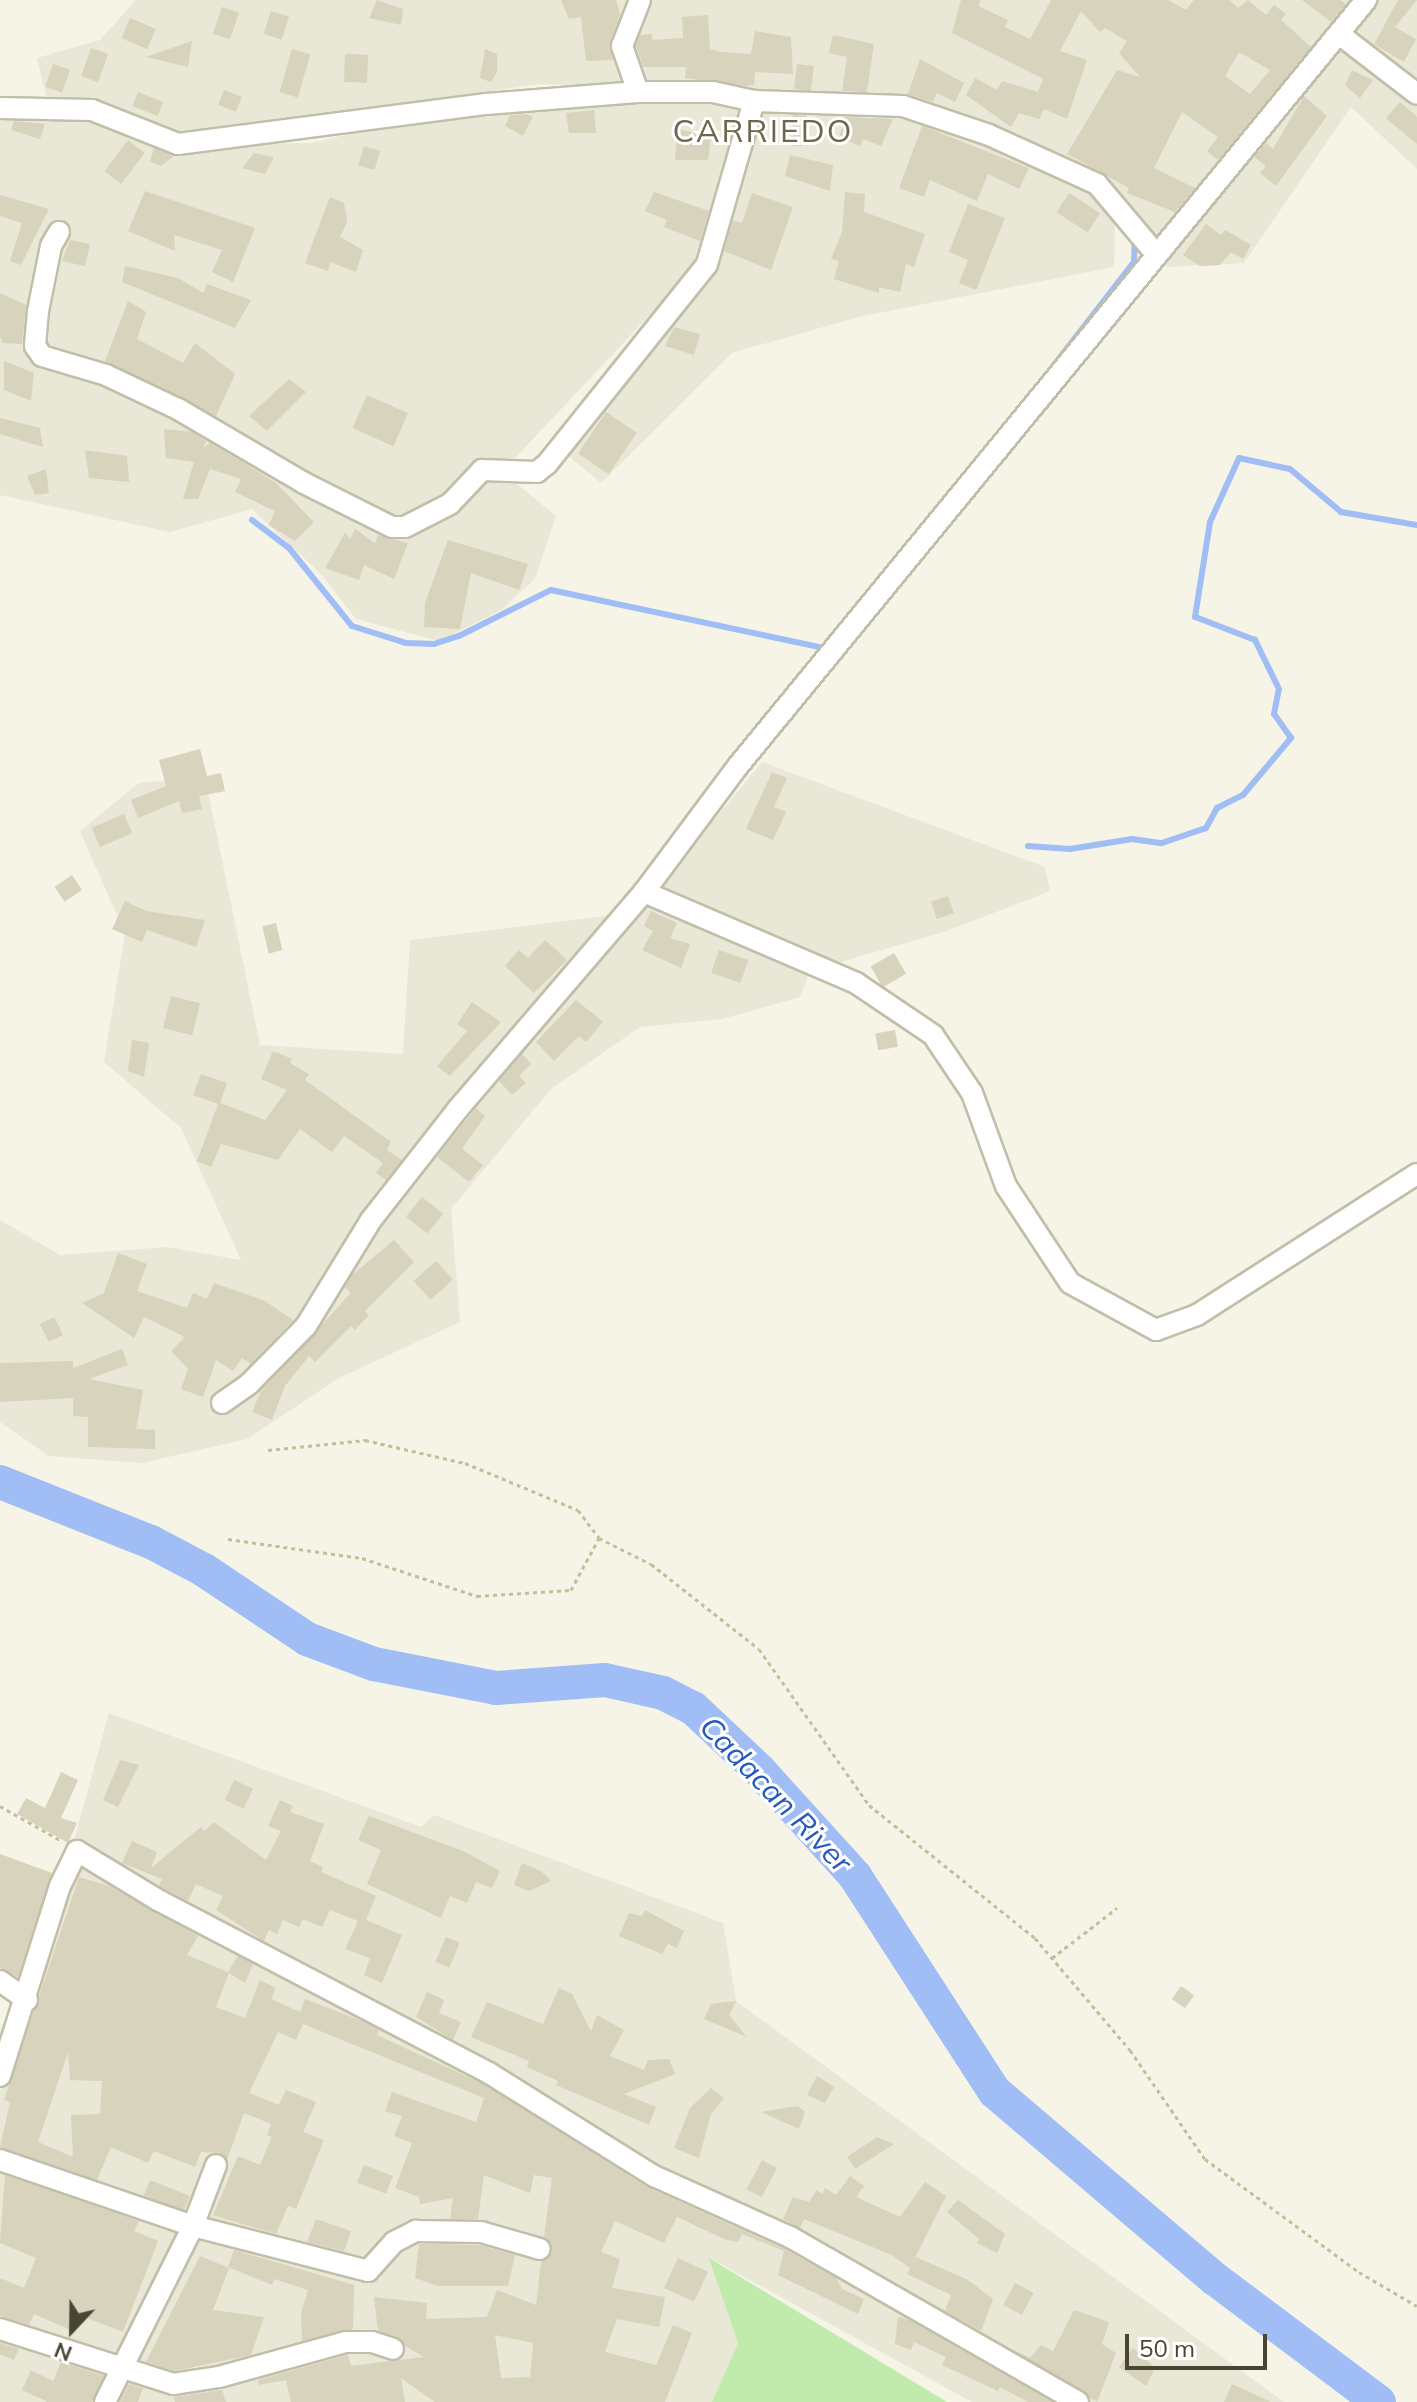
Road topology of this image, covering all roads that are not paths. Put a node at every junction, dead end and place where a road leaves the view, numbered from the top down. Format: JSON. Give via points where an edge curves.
{"nodes":[{"id":1,"x":640,"y":0,"type":"edge"},
{"id":2,"x":1366,"y":0,"type":"edge"},
{"id":3,"x":1339,"y":34,"type":"junction"},
{"id":4,"x":638,"y":92,"type":"junction"},
{"id":5,"x":1417,"y":94,"type":"edge"},
{"id":6,"x":754,"y":101,"type":"junction"},
{"id":7,"x":0,"y":108,"type":"edge"},
{"id":8,"x":59,"y":232,"type":"dead end"},
{"id":9,"x":1156,"y":254,"type":"junction"},
{"id":10,"x":644,"y":892,"type":"junction"},
{"id":11,"x":1417,"y":1174,"type":"edge"},
{"id":12,"x":222,"y":1403,"type":"dead end"},
{"id":13,"x":0,"y":1981,"type":"edge"},
{"id":14,"x":27,"y":2000,"type":"junction"},
{"id":15,"x":0,"y":2076,"type":"edge"},
{"id":16,"x":0,"y":2160,"type":"edge"},
{"id":17,"x":216,"y":2165,"type":"dead end"},
{"id":18,"x":193,"y":2226,"type":"junction"},
{"id":19,"x":540,"y":2249,"type":"dead end"},
{"id":20,"x":0,"y":2329,"type":"edge"},
{"id":21,"x":393,"y":2349,"type":"dead end"},
{"id":22,"x":121,"y":2369,"type":"junction"},
{"id":23,"x":105,"y":2402,"type":"edge"},
{"id":24,"x":1078,"y":2402,"type":"edge"}],
"edges":[{"from":1,"to":4,"type":"street","via":[[622,46]]},
{"from":2,"to":3,"type":"street"},
{"from":3,"to":5,"type":"street"},
{"from":3,"to":9,"type":"street"},
{"from":4,"to":6,"type":"street","via":[[713,92]]},
{"from":4,"to":7,"type":"street","via":[[471,106],[178,144],[92,110]]},
{"from":6,"to":8,"type":"street","via":[[707,264],[547,464],[537,472],[482,470],[450,504],[405,527],[392,527],[304,483],[178,409],[106,375],[42,356],[35,346],[38,311],[51,246]]},
{"from":6,"to":9,"type":"street","via":[[903,106],[989,135],[1097,184]]},
{"from":9,"to":10,"type":"street","via":[[738,766]]},
{"from":10,"to":11,"type":"street","via":[[856,983],[933,1035],[972,1093],[1006,1186],[1070,1283],[1156,1330],[1197,1315]]},
{"from":10,"to":12,"type":"street","via":[[381,1207],[306,1326],[249,1384]]},
{"from":13,"to":14,"type":"street"},
{"from":14,"to":15,"type":"street"},
{"from":14,"to":24,"type":"street","via":[[60,1886],[77,1851],[158,1900],[489,2073],[654,2176],[790,2237]]},
{"from":16,"to":18,"type":"street"},
{"from":17,"to":18,"type":"street"},
{"from":18,"to":19,"type":"street","via":[[368,2271],[394,2242],[416,2231],[481,2232]]},
{"from":18,"to":22,"type":"street"},
{"from":20,"to":22,"type":"street"},
{"from":21,"to":22,"type":"street","via":[[346,2342],[219,2377],[173,2384]]},
{"from":22,"to":23,"type":"street"}]}
